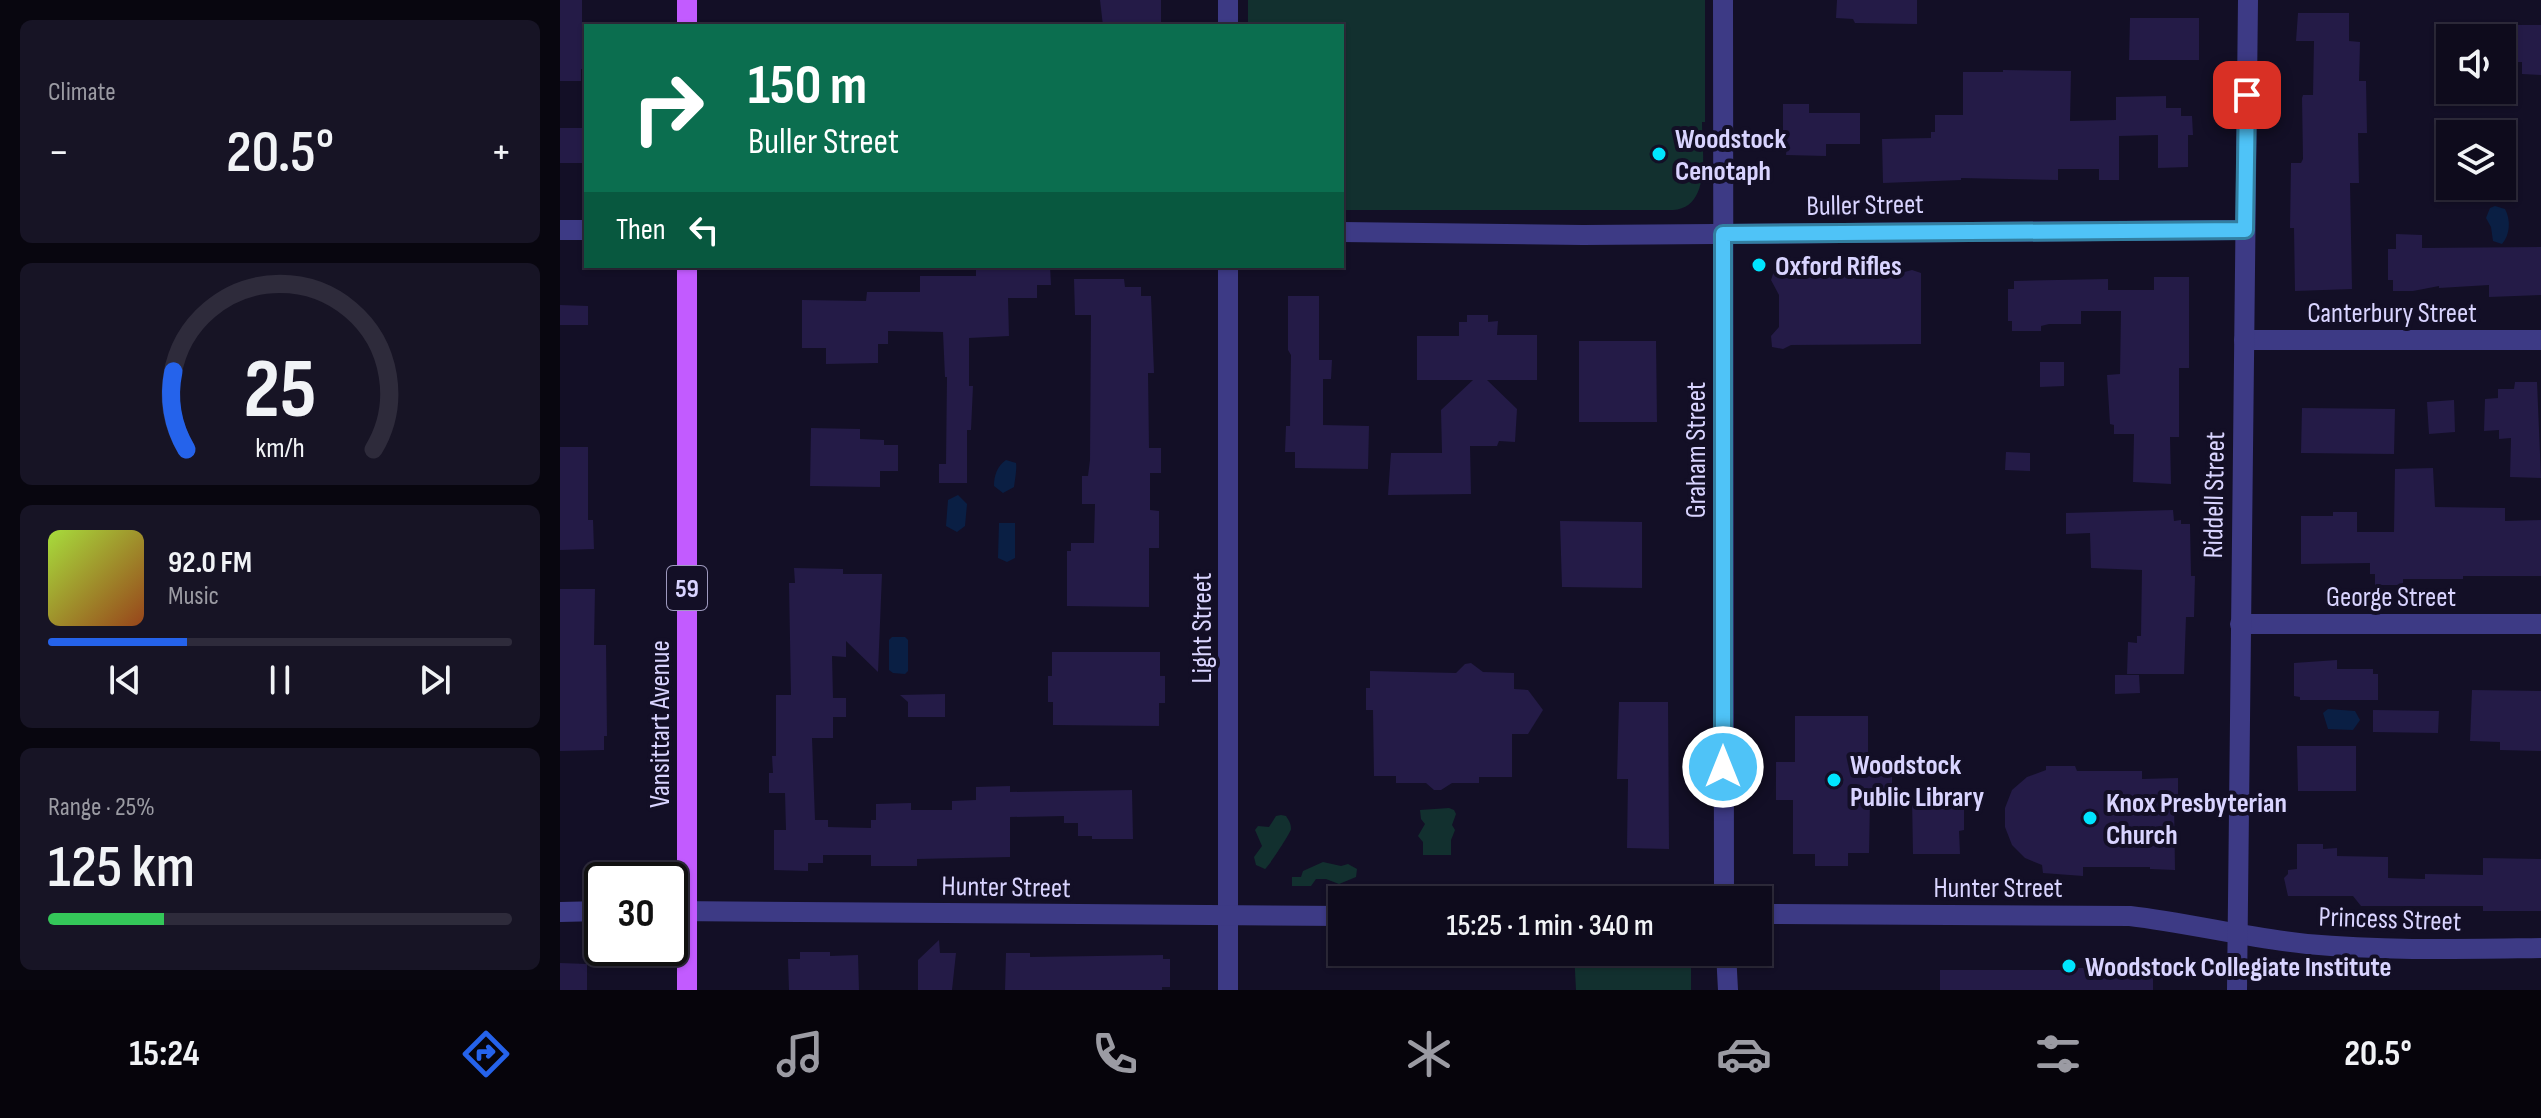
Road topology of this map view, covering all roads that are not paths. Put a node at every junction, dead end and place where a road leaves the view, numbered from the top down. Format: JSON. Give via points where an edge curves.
{"nodes":[{"id":1,"x":687,"y":0,"type":"edge"},
{"id":2,"x":1228,"y":0,"type":"edge"},
{"id":3,"x":1723,"y":0,"type":"edge"},
{"id":4,"x":2248,"y":0,"type":"edge"},
{"id":5,"x":687,"y":24,"type":"edge"},
{"id":6,"x":1228,"y":24,"type":"edge"},
{"id":7,"x":560,"y":230,"type":"edge"},
{"id":8,"x":584,"y":230,"type":"edge"},
{"id":9,"x":2245,"y":230,"type":"junction"},
{"id":10,"x":1344,"y":232,"type":"edge"},
{"id":11,"x":1723,"y":234,"type":"junction"},
{"id":12,"x":687,"y":268,"type":"edge"},
{"id":13,"x":1228,"y":268,"type":"edge"},
{"id":14,"x":2244,"y":340,"type":"junction"},
{"id":15,"x":2541,"y":340,"type":"edge"},
{"id":16,"x":2240,"y":624,"type":"junction"},
{"id":17,"x":2541,"y":624,"type":"edge"},
{"id":18,"x":679,"y":862,"type":"edge"},
{"id":19,"x":1724,"y":886,"type":"edge"},
{"id":20,"x":688,"y":910,"type":"edge"},
{"id":21,"x":584,"y":911,"type":"edge"},
{"id":22,"x":560,"y":912,"type":"edge"},
{"id":23,"x":1772,"y":914,"type":"edge"},
{"id":24,"x":1228,"y":916,"type":"junction"},
{"id":25,"x":1328,"y":916,"type":"edge"},
{"id":26,"x":2238,"y":932,"type":"junction"},
{"id":27,"x":2541,"y":948,"type":"edge"},
{"id":28,"x":684,"y":966,"type":"edge"},
{"id":29,"x":1727,"y":966,"type":"edge"},
{"id":30,"x":687,"y":990,"type":"edge"},
{"id":31,"x":1228,"y":990,"type":"edge"},
{"id":32,"x":1728,"y":990,"type":"edge"},
{"id":33,"x":2237,"y":990,"type":"edge"}],
"edges":[{"from":1,"to":5,"type":"main road"},
{"from":2,"to":6,"type":"street"},
{"from":3,"to":11,"type":"street","name":"Graham Street"},
{"from":4,"to":9,"type":"street","name":"Riddell Street"},
{"from":7,"to":8,"type":"street"},
{"from":9,"to":11,"type":"street","name":"Buller Street"},
{"from":9,"to":14,"type":"street","name":"Riddell Street"},
{"from":10,"to":11,"type":"street","name":"Buller Street"},
{"from":11,"to":19,"type":"street","name":"Graham Street"},
{"from":12,"to":18,"type":"main road","name":"Vansittart Avenue","number":"59"},
{"from":13,"to":24,"type":"street","name":"Light Street"},
{"from":14,"to":15,"type":"street","name":"Canterbury Street"},
{"from":14,"to":16,"type":"street","name":"Riddell Street"},
{"from":16,"to":17,"type":"street","name":"George Street"},
{"from":16,"to":26,"type":"street","name":"Riddell Street"},
{"from":20,"to":24,"type":"street","name":"Hunter Street"},
{"from":21,"to":22,"type":"street"},
{"from":23,"to":26,"type":"street","name":"Hunter Street","via":[[2130,916]]},
{"from":24,"to":25,"type":"street","name":"Hunter Street"},
{"from":24,"to":31,"type":"street","name":"Light Street"},
{"from":26,"to":27,"type":"street","name":"Princess Street","via":[[2367,948]]},
{"from":26,"to":33,"type":"street","name":"Riddell Street"},
{"from":28,"to":30,"type":"main road","name":"Vansittart Avenue","number":"59"},
{"from":29,"to":32,"type":"street"}]}
